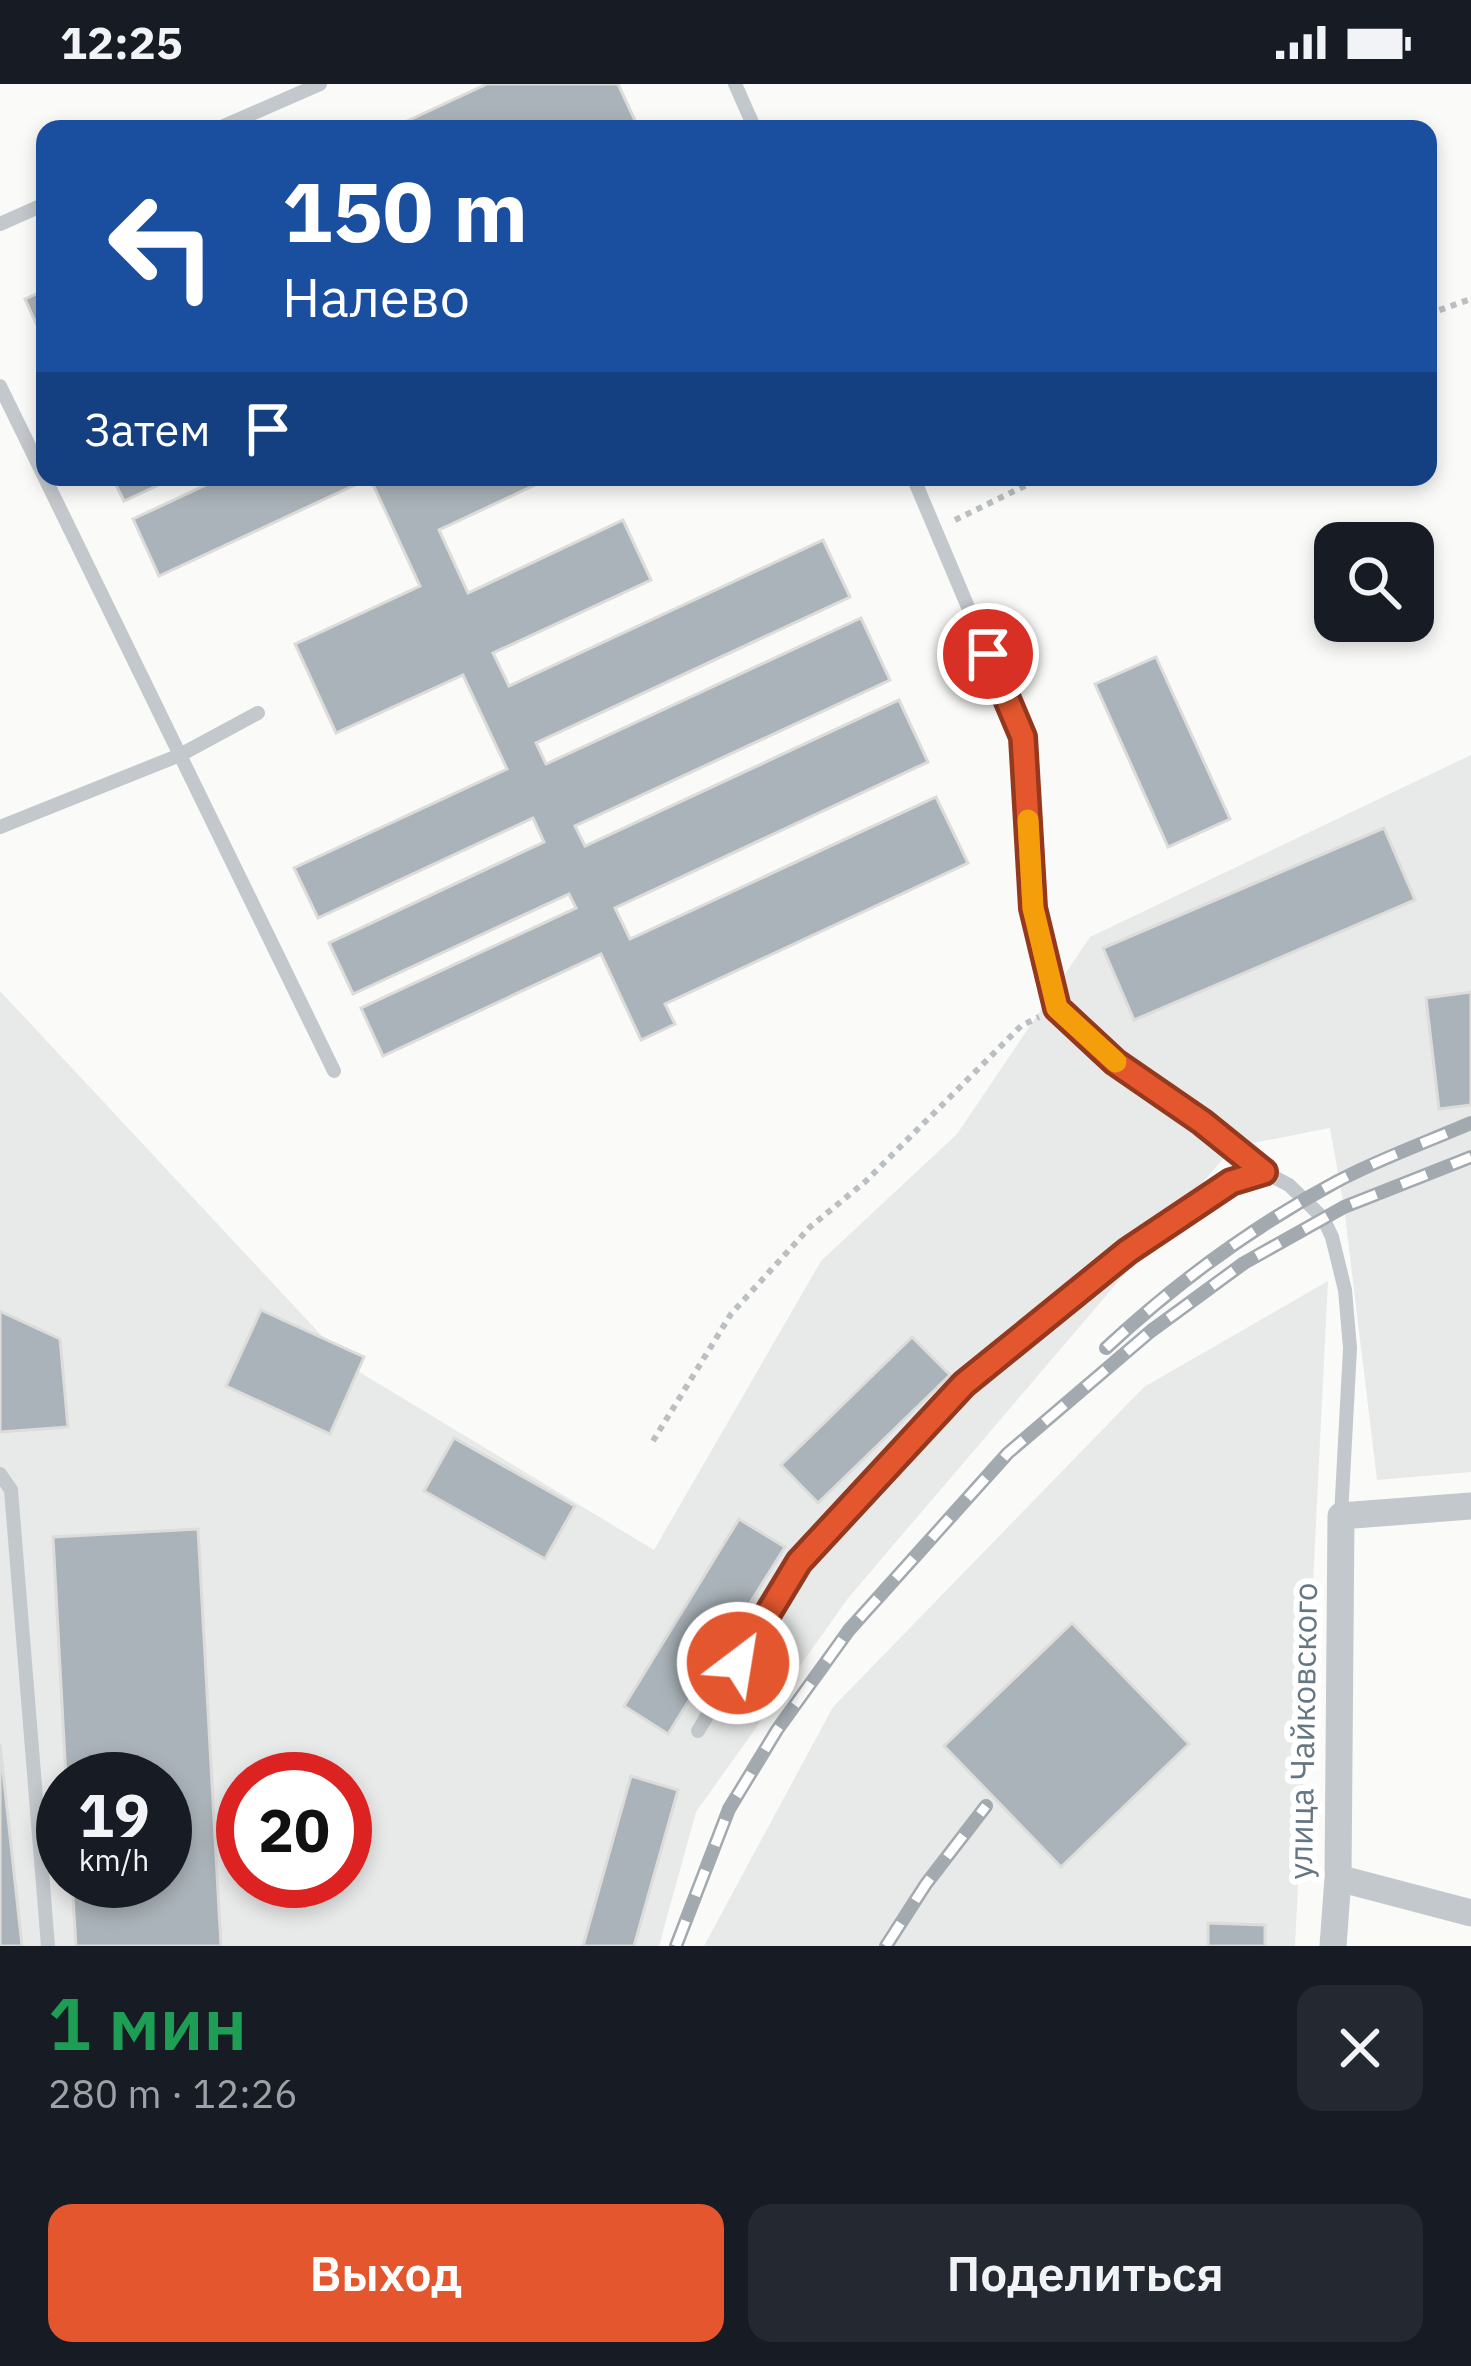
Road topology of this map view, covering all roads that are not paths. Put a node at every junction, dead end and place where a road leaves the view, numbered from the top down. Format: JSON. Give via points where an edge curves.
{"nodes":[{"id":1,"x":320,"y":84,"type":"edge"},
{"id":2,"x":735,"y":84,"type":"edge"},
{"id":3,"x":238,"y":120,"type":"edge"},
{"id":4,"x":751,"y":120,"type":"edge"},
{"id":5,"x":36,"y":208,"type":"edge"},
{"id":6,"x":0,"y":224,"type":"edge"},
{"id":7,"x":0,"y":386,"type":"edge"},
{"id":8,"x":36,"y":460,"type":"edge"},
{"id":9,"x":49,"y":486,"type":"edge"},
{"id":10,"x":917,"y":486,"type":"edge"},
{"id":11,"x":258,"y":713,"type":"dead end"},
{"id":12,"x":180,"y":755,"type":"junction"},
{"id":13,"x":0,"y":827,"type":"edge"},
{"id":14,"x":334,"y":1071,"type":"dead end"},
{"id":15,"x":1264,"y":1172,"type":"junction"},
{"id":16,"x":0,"y":1474,"type":"edge"},
{"id":17,"x":1471,"y":1506,"type":"edge"},
{"id":18,"x":1341,"y":1516,"type":"junction"},
{"id":19,"x":698,"y":1731,"type":"dead end"},
{"id":20,"x":1338,"y":1878,"type":"junction"},
{"id":21,"x":1471,"y":1913,"type":"edge"},
{"id":22,"x":48,"y":1946,"type":"edge"},
{"id":23,"x":1334,"y":1946,"type":"edge"}],
"edges":[{"from":1,"to":3,"type":"lane"},
{"from":2,"to":4,"type":"lane"},
{"from":5,"to":6,"type":"lane"},
{"from":7,"to":8,"type":"lane"},
{"from":9,"to":12,"type":"lane"},
{"from":10,"to":15,"type":"lane","via":[[1023,737],[1033,908],[1057,1008],[1115,1062]]},
{"from":11,"to":12,"type":"lane"},
{"from":12,"to":13,"type":"lane"},
{"from":12,"to":14,"type":"lane"},
{"from":15,"to":18,"type":"lane","via":[[1323,1218],[1345,1290],[1350,1348]]},
{"from":15,"to":19,"type":"lane","via":[[1231,1182],[1128,1251],[964,1384],[799,1562]]},
{"from":16,"to":22,"type":"lane","via":[[11,1490]]},
{"from":17,"to":18,"type":"street"},
{"from":18,"to":20,"type":"street","name":"улица Чайковского"},
{"from":20,"to":21,"type":"street"},
{"from":20,"to":23,"type":"street","name":"улица Чайковского"}]}
